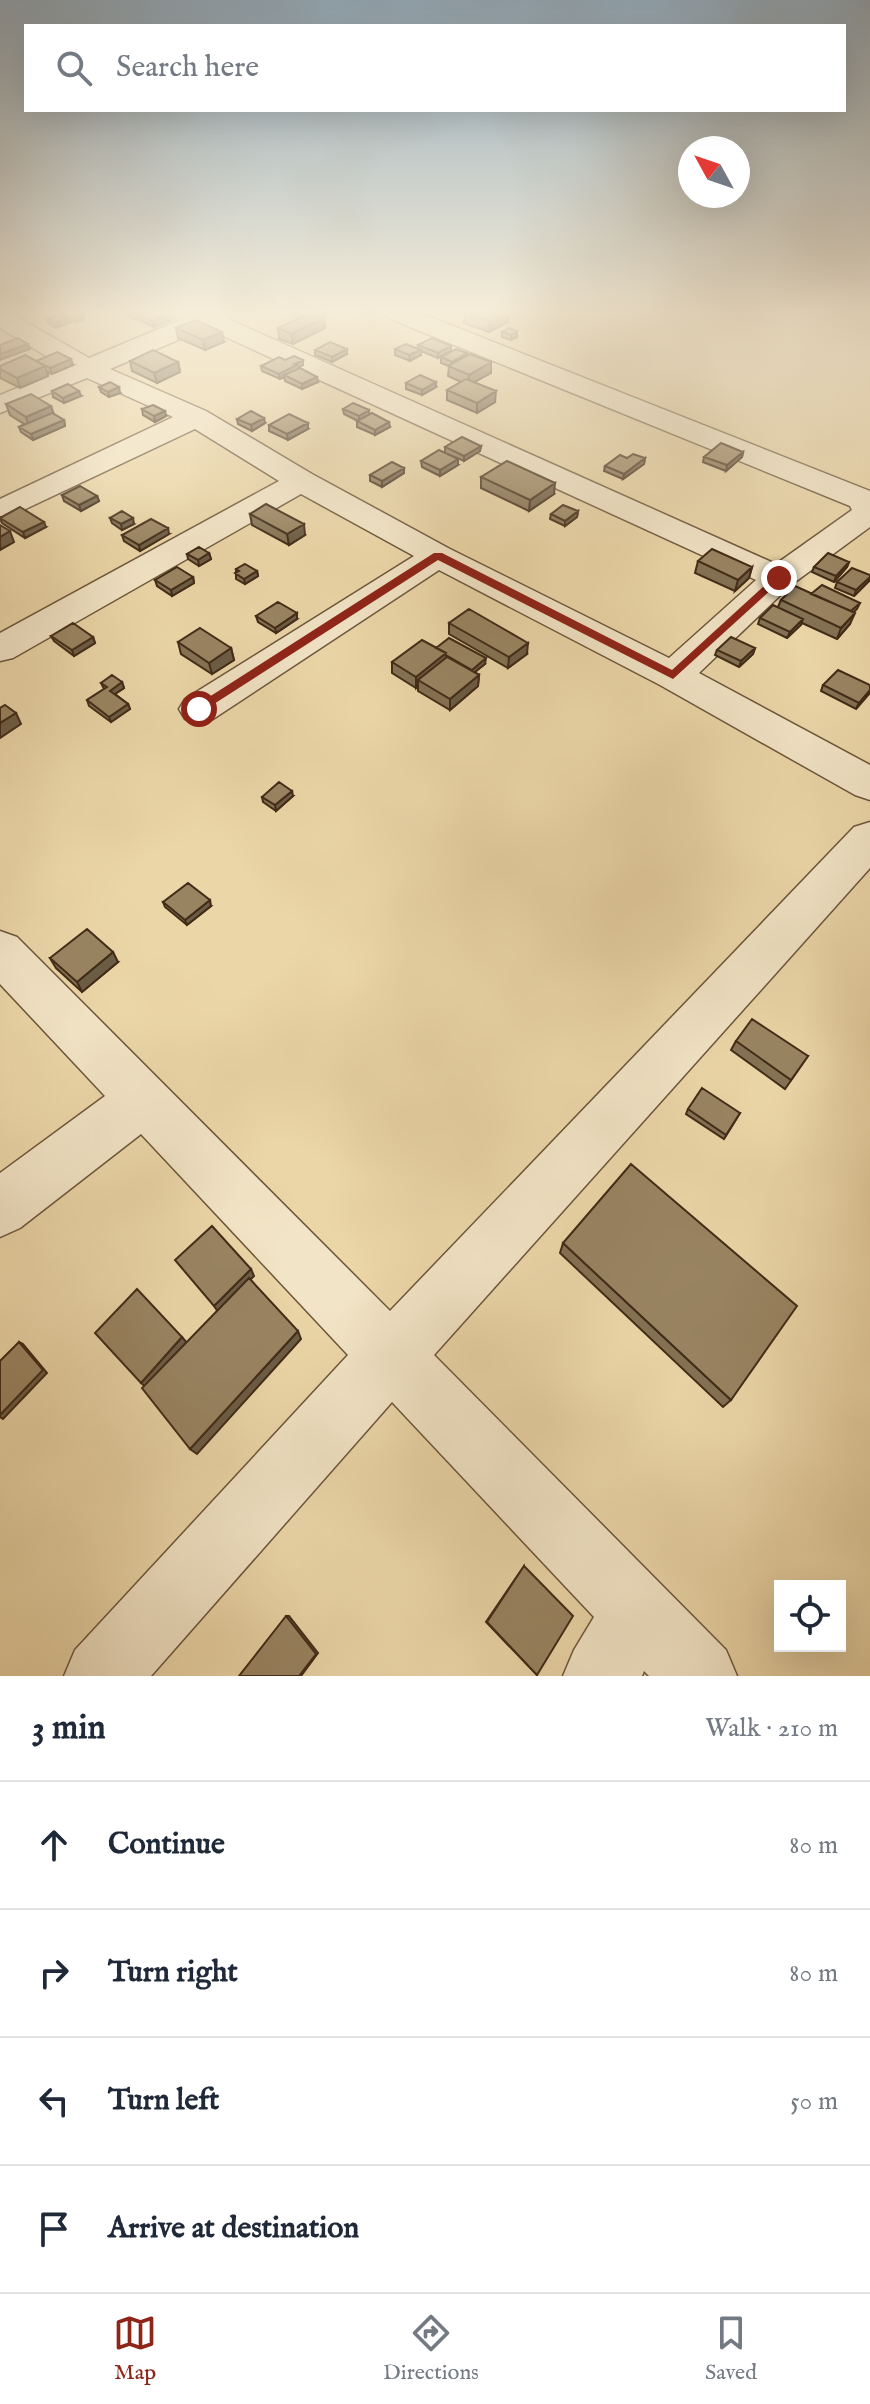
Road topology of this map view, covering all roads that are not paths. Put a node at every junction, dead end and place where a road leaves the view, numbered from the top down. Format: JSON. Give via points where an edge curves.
{"nodes":[{"id":1,"x":34,"y":391,"type":"edge"},
{"id":2,"x":138,"y":391,"type":"edge"},
{"id":3,"x":373,"y":391,"type":"edge"},
{"id":4,"x":592,"y":391,"type":"edge"},
{"id":5,"x":0,"y":405,"type":"edge"},
{"id":6,"x":196,"y":417,"type":"junction"},
{"id":7,"x":301,"y":481,"type":"junction"},
{"id":8,"x":0,"y":511,"type":"edge"},
{"id":9,"x":438,"y":556,"type":"junction"},
{"id":10,"x":779,"y":578,"type":"junction"},
{"id":11,"x":0,"y":649,"type":"edge"},
{"id":12,"x":673,"y":676,"type":"junction"},
{"id":13,"x":199,"y":709,"type":"dead end"},
{"id":14,"x":870,"y":784,"type":"edge"},
{"id":15,"x":870,"y":839,"type":"edge"},
{"id":16,"x":0,"y":951,"type":"edge"},
{"id":17,"x":143,"y":1100,"type":"junction"},
{"id":18,"x":0,"y":1208,"type":"edge"},
{"id":19,"x":390,"y":1357,"type":"junction"},
{"id":20,"x":638,"y":1612,"type":"junction"},
{"id":21,"x":101,"y":1676,"type":"edge"},
{"id":22,"x":600,"y":1676,"type":"edge"},
{"id":23,"x":700,"y":1676,"type":"edge"}],
"edges":[{"from":1,"to":5,"type":"street"},
{"from":2,"to":6,"type":"street"},
{"from":3,"to":10,"type":"street"},
{"from":4,"to":10,"type":"street","via":[[864,500],[869,513]]},
{"from":6,"to":7,"type":"street"},
{"from":6,"to":8,"type":"street"},
{"from":7,"to":9,"type":"street"},
{"from":7,"to":11,"type":"street"},
{"from":9,"to":12,"type":"street"},
{"from":9,"to":13,"type":"street"},
{"from":10,"to":12,"type":"street"},
{"from":12,"to":14,"type":"street"},
{"from":15,"to":19,"type":"street"},
{"from":16,"to":17,"type":"street"},
{"from":17,"to":18,"type":"street"},
{"from":17,"to":19,"type":"street"},
{"from":19,"to":20,"type":"street"},
{"from":19,"to":21,"type":"street"},
{"from":20,"to":22,"type":"street"},
{"from":20,"to":23,"type":"street"}]}
